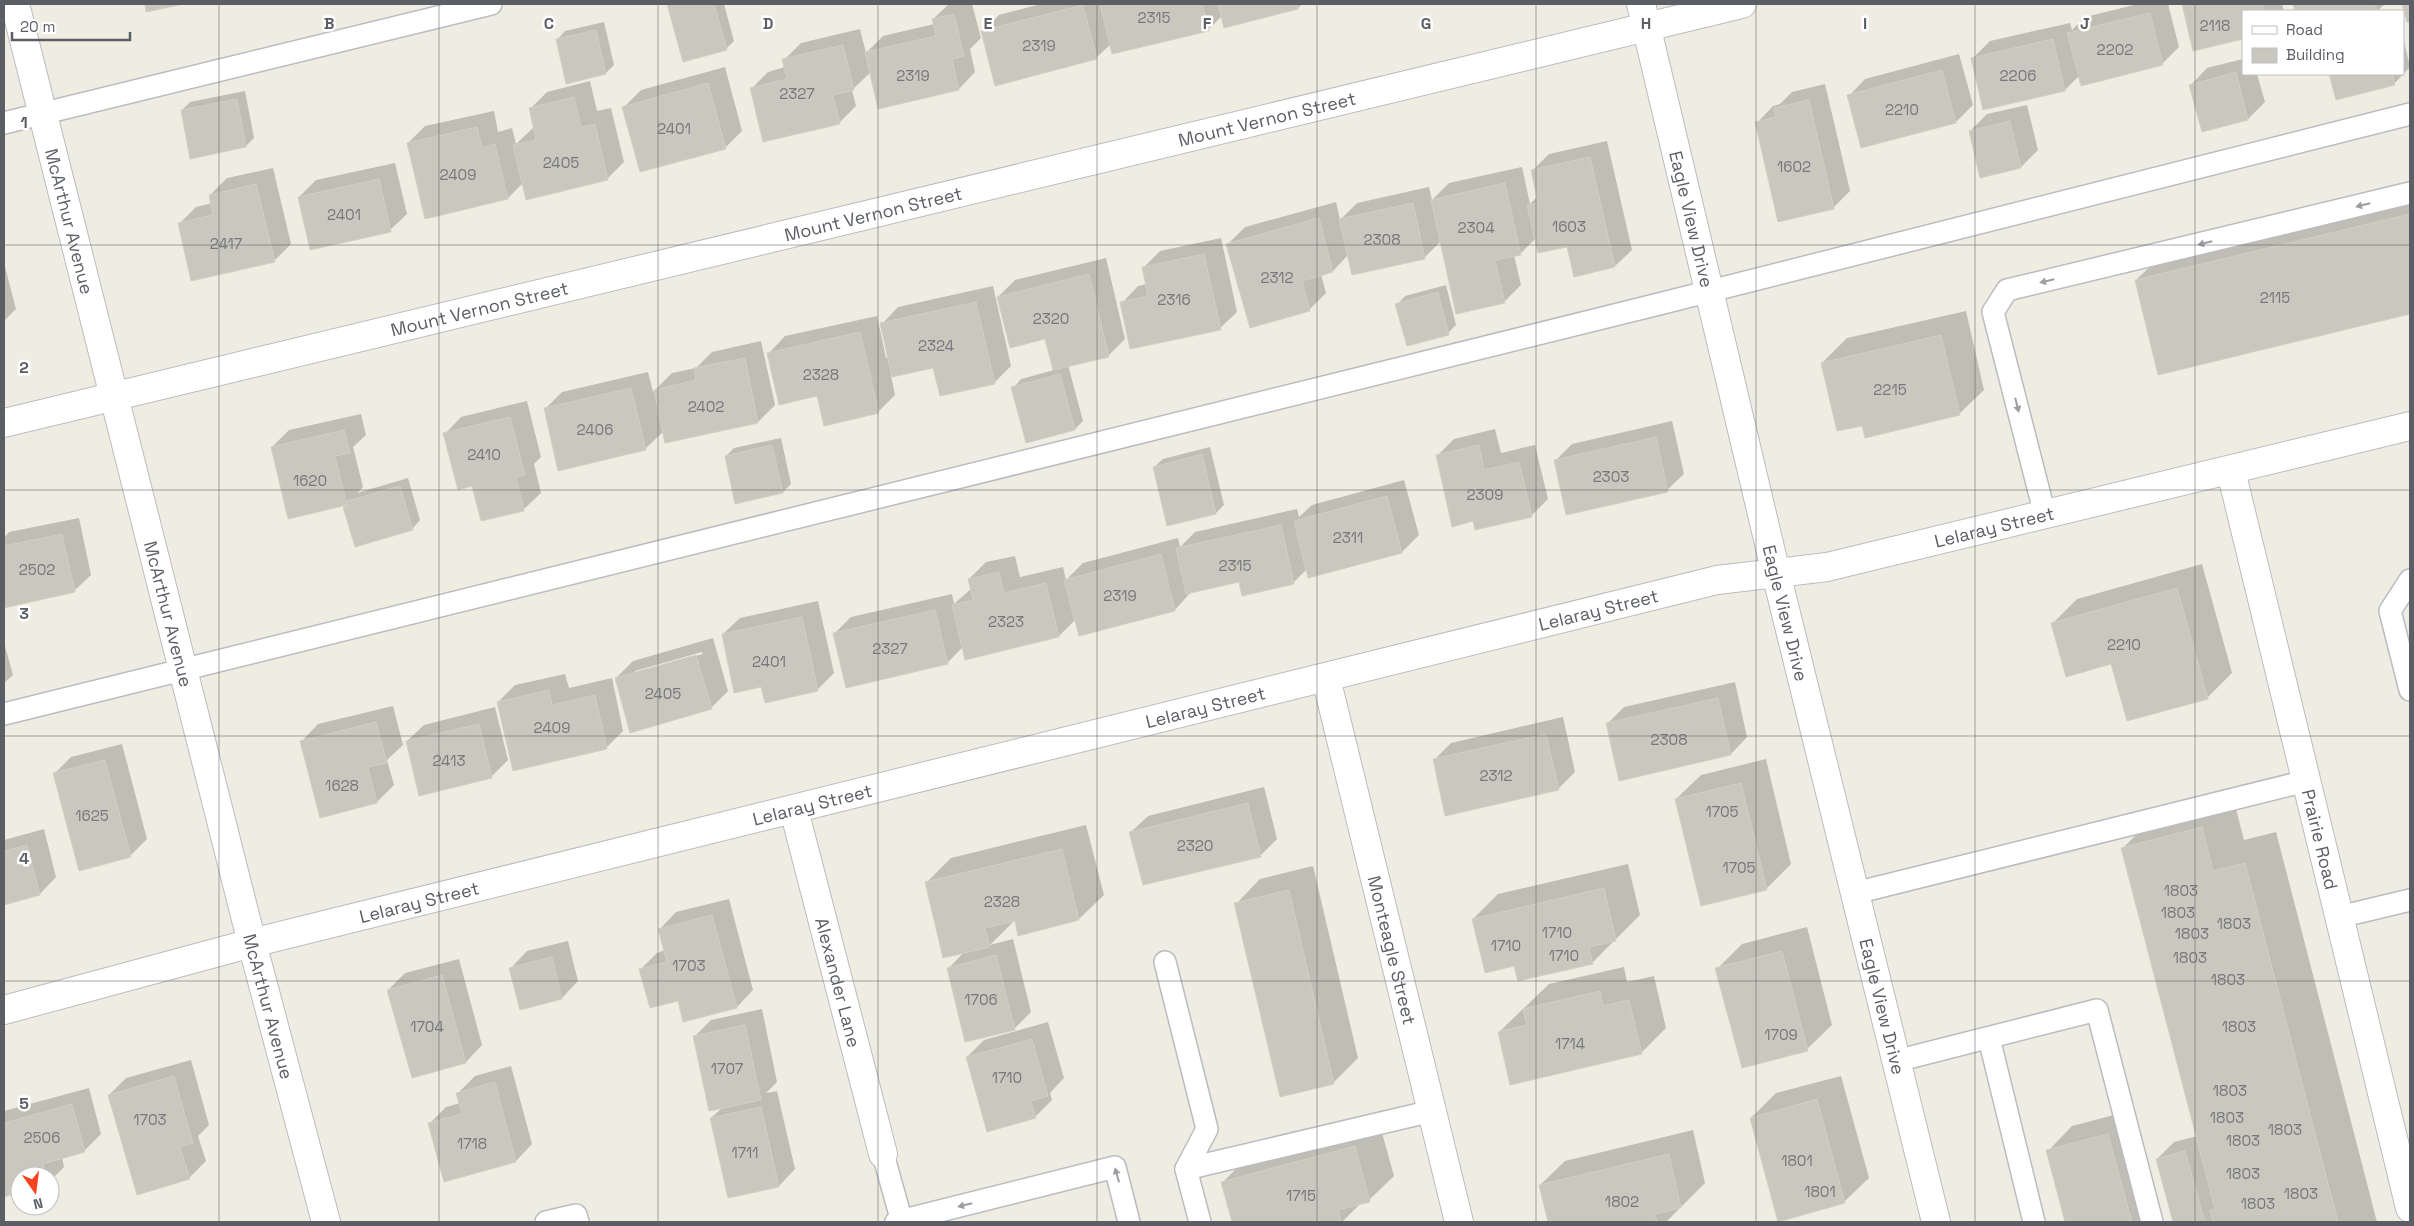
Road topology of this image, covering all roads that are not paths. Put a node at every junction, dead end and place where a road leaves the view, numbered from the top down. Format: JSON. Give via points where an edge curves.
{"nodes":[{"id":1,"x":15,"y":4,"type":"edge"},
{"id":2,"x":492,"y":4,"type":"edge"},
{"id":3,"x":1742,"y":4,"type":"edge"},
{"id":4,"x":1644,"y":16,"type":"edge"},
{"id":5,"x":43,"y":114,"type":"junction"},
{"id":6,"x":2410,"y":114,"type":"edge"},
{"id":7,"x":4,"y":123,"type":"edge"},
{"id":8,"x":2410,"y":193,"type":"edge"},
{"id":9,"x":1709,"y":292,"type":"junction"},
{"id":10,"x":115,"y":396,"type":"junction"},
{"id":11,"x":4,"y":423,"type":"edge"},
{"id":12,"x":2410,"y":426,"type":"edge"},
{"id":13,"x":2231,"y":471,"type":"junction"},
{"id":14,"x":2045,"y":515,"type":"junction"},
{"id":15,"x":1776,"y":573,"type":"junction"},
{"id":16,"x":2410,"y":580,"type":"edge"},
{"id":17,"x":183,"y":668,"type":"junction"},
{"id":18,"x":1326,"y":678,"type":"junction"},
{"id":19,"x":2410,"y":690,"type":"edge"},
{"id":20,"x":4,"y":714,"type":"edge"},
{"id":21,"x":2306,"y":781,"type":"junction"},
{"id":22,"x":794,"y":810,"type":"junction"},
{"id":23,"x":1855,"y":893,"type":"junction"},
{"id":24,"x":2410,"y":900,"type":"edge"},
{"id":25,"x":2339,"y":917,"type":"junction"},
{"id":26,"x":252,"y":943,"type":"junction"},
{"id":27,"x":1165,"y":962,"type":"dead end"},
{"id":28,"x":4,"y":1010,"type":"edge"},
{"id":29,"x":1989,"y":1038,"type":"junction"},
{"id":30,"x":1896,"y":1062,"type":"junction"},
{"id":31,"x":1432,"y":1111,"type":"junction"},
{"id":32,"x":884,"y":1154,"type":"joint"},
{"id":33,"x":1186,"y":1169,"type":"junction"},
{"id":34,"x":2407,"y":1178,"type":"edge"},
{"id":35,"x":2410,"y":1208,"type":"edge"},
{"id":36,"x":326,"y":1222,"type":"edge"},
{"id":37,"x":546,"y":1222,"type":"edge"},
{"id":38,"x":578,"y":1222,"type":"edge"},
{"id":39,"x":900,"y":1222,"type":"edge"},
{"id":40,"x":1129,"y":1222,"type":"edge"},
{"id":41,"x":1200,"y":1222,"type":"edge"},
{"id":42,"x":1460,"y":1222,"type":"edge"},
{"id":43,"x":1936,"y":1222,"type":"edge"},
{"id":44,"x":2034,"y":1222,"type":"edge"},
{"id":45,"x":2152,"y":1222,"type":"edge"}],
"edges":[{"from":1,"to":5,"type":"street","name":"McArthur Avenue"},
{"from":2,"to":5,"type":"lane"},
{"from":3,"to":4,"type":"street","name":"Mount Vernon Street"},
{"from":4,"to":9,"type":"street","name":"Eagle View Drive"},
{"from":4,"to":10,"type":"street","name":"Mount Vernon Street"},
{"from":5,"to":7,"type":"lane"},
{"from":5,"to":10,"type":"street","name":"McArthur Avenue"},
{"from":6,"to":9,"type":"lane"},
{"from":8,"to":14,"type":"lane","one_way":true,"via":[[2007,290],[1993,312]]},
{"from":9,"to":15,"type":"street","name":"Eagle View Drive"},
{"from":9,"to":17,"type":"lane"},
{"from":10,"to":11,"type":"street","name":"Mount Vernon Street"},
{"from":10,"to":17,"type":"street","name":"McArthur Avenue"},
{"from":12,"to":13,"type":"street","name":"Lelaray Street"},
{"from":13,"to":14,"type":"street","name":"Lelaray Street"},
{"from":13,"to":21,"type":"street","name":"Prairie Road"},
{"from":14,"to":15,"type":"street","name":"Lelaray Street","via":[[1827,567]]},
{"from":15,"to":18,"type":"street","name":"Lelaray Street","via":[[1718,580]]},
{"from":15,"to":23,"type":"street","name":"Eagle View Drive"},
{"from":16,"to":19,"type":"lane","via":[[2390,611]]},
{"from":17,"to":20,"type":"lane"},
{"from":17,"to":26,"type":"street","name":"McArthur Avenue"},
{"from":18,"to":22,"type":"street","name":"Lelaray Street"},
{"from":18,"to":31,"type":"street","name":"Monteagle Street"},
{"from":21,"to":23,"type":"lane"},
{"from":21,"to":25,"type":"street","name":"Prairie Road"},
{"from":22,"to":26,"type":"street","name":"Lelaray Street"},
{"from":22,"to":32,"type":"street","name":"Alexander Lane"},
{"from":23,"to":30,"type":"street","name":"Eagle View Drive"},
{"from":24,"to":25,"type":"lane"},
{"from":25,"to":34,"type":"street","name":"Prairie Road"},
{"from":26,"to":28,"type":"street","name":"Lelaray Street"},
{"from":26,"to":36,"type":"street","name":"McArthur Avenue"},
{"from":27,"to":33,"type":"lane","via":[[1206,1129]]},
{"from":29,"to":30,"type":"lane"},
{"from":29,"to":44,"type":"lane"},
{"from":29,"to":45,"type":"lane","via":[[2097,1010]]},
{"from":30,"to":43,"type":"street","name":"Eagle View Drive"},
{"from":31,"to":33,"type":"lane"},
{"from":31,"to":42,"type":"street","name":"Monteagle Street"},
{"from":32,"to":39,"type":"lane"},
{"from":33,"to":41,"type":"lane"},
{"from":34,"to":35,"type":"street","name":"Prairie Road"},
{"from":37,"to":38,"type":"lane","via":[[576,1215]]},
{"from":40,"to":39,"type":"lane","one_way":true,"via":[[1115,1167]]}]}
